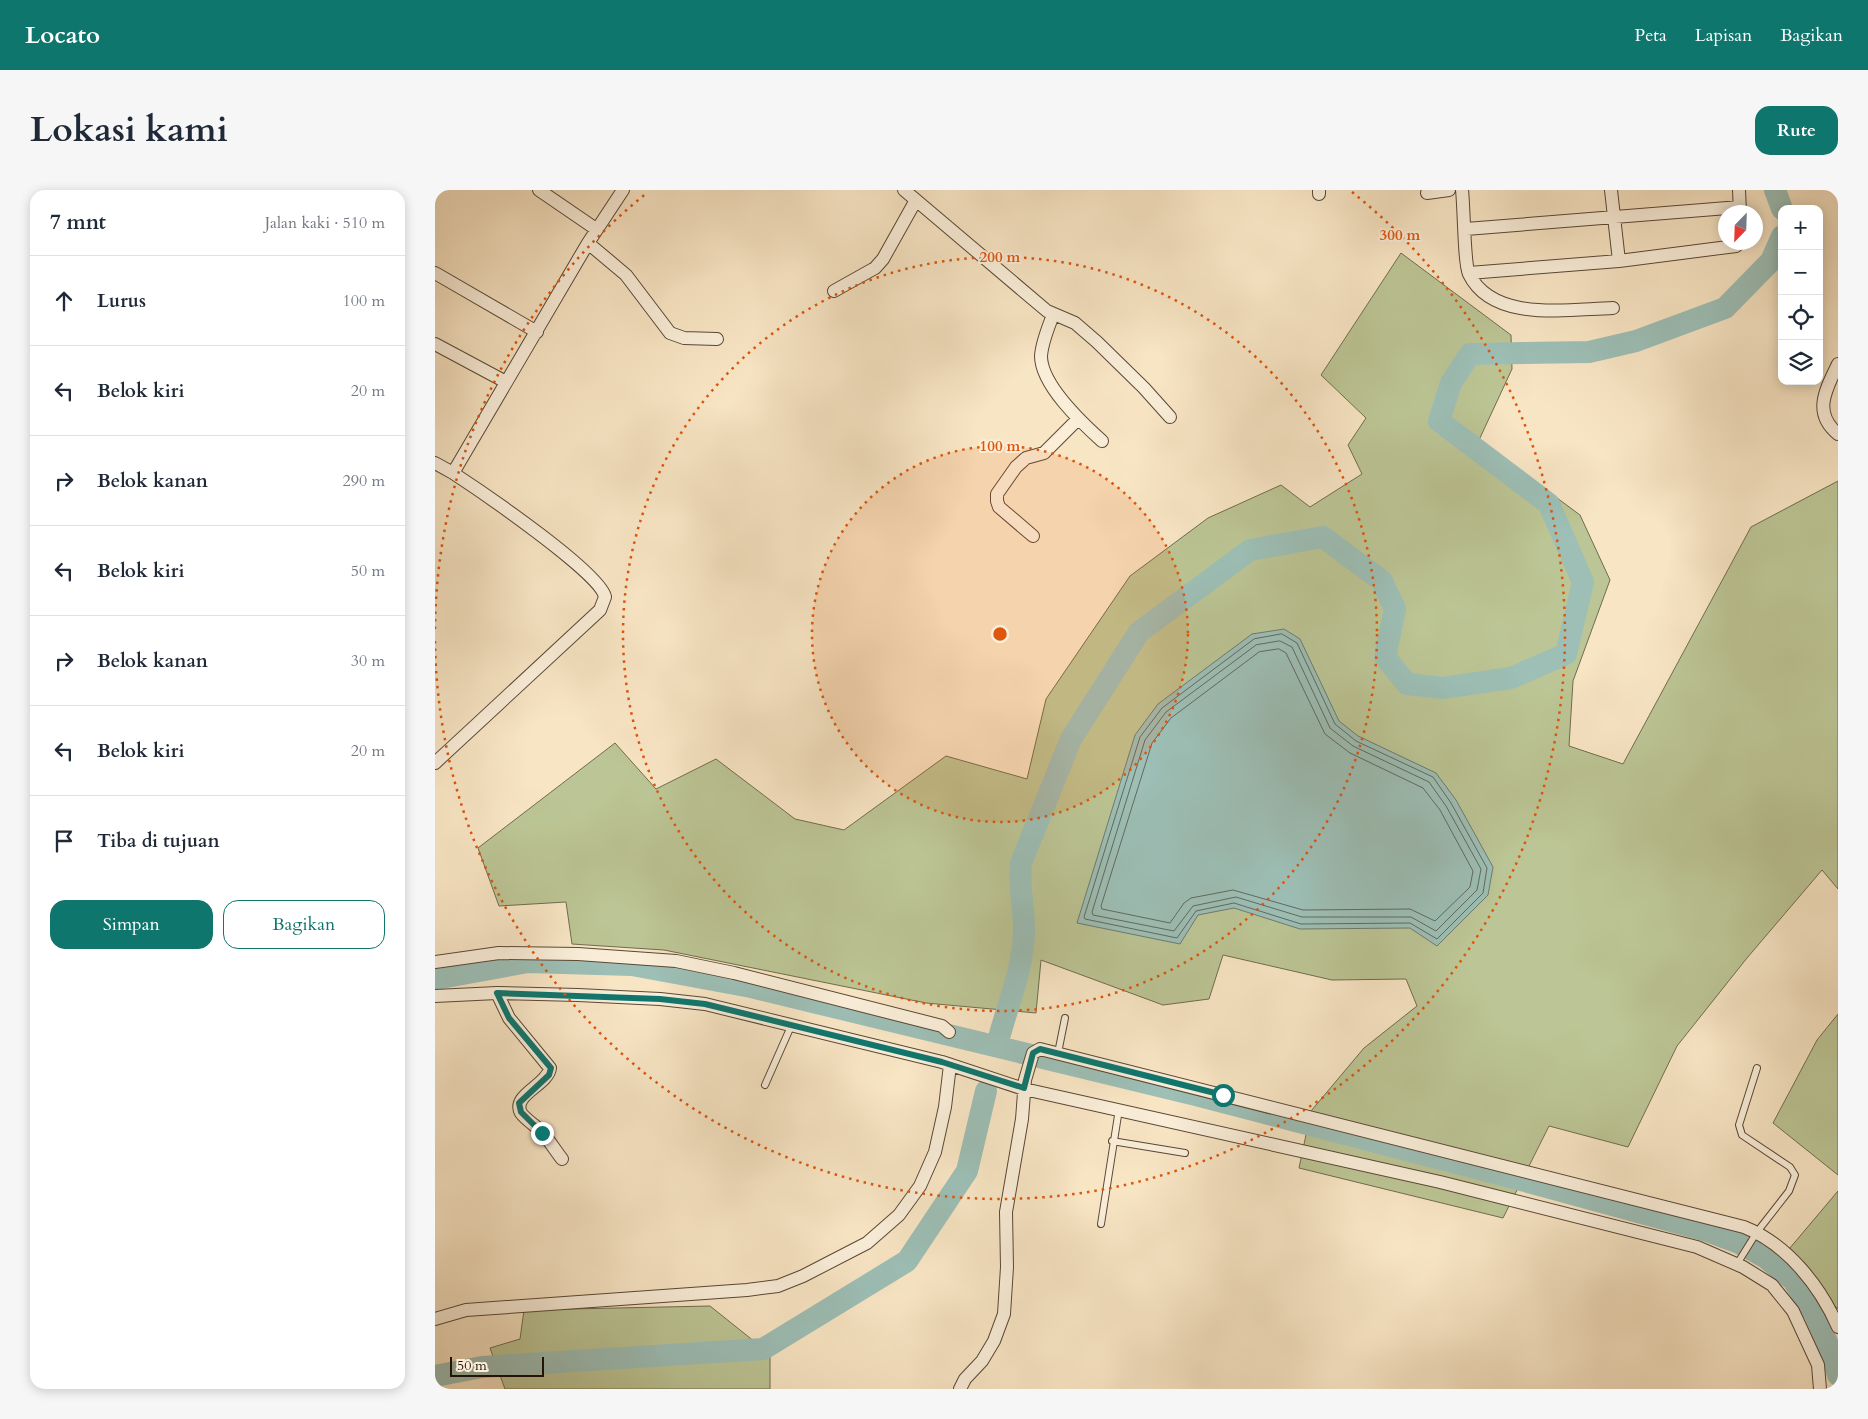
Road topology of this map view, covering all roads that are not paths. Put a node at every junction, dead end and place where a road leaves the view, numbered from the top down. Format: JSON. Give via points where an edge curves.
{"nodes":[{"id":1,"x":539,"y":190,"type":"edge"},
{"id":2,"x":623,"y":190,"type":"edge"},
{"id":3,"x":904,"y":190,"type":"edge"},
{"id":4,"x":1449,"y":190,"type":"edge"},
{"id":5,"x":1463,"y":190,"type":"edge"},
{"id":6,"x":1611,"y":190,"type":"edge"},
{"id":7,"x":1739,"y":190,"type":"edge"},
{"id":8,"x":1427,"y":193,"type":"dead end"},
{"id":9,"x":916,"y":200,"type":"junction"},
{"id":10,"x":1740,"y":205,"type":"edge"},
{"id":11,"x":1718,"y":211,"type":"edge"},
{"id":12,"x":1614,"y":217,"type":"junction"},
{"id":13,"x":596,"y":229,"type":"junction"},
{"id":14,"x":1466,"y":229,"type":"junction"},
{"id":15,"x":587,"y":243,"type":"junction"},
{"id":16,"x":1718,"y":248,"type":"edge"},
{"id":17,"x":1619,"y":260,"type":"junction"},
{"id":18,"x":435,"y":273,"type":"edge"},
{"id":19,"x":1469,"y":273,"type":"junction"},
{"id":20,"x":834,"y":291,"type":"dead end"},
{"id":21,"x":1613,"y":308,"type":"dead end"},
{"id":22,"x":1053,"y":315,"type":"junction"},
{"id":23,"x":537,"y":332,"type":"junction"},
{"id":24,"x":717,"y":338,"type":"dead end"},
{"id":25,"x":435,"y":344,"type":"edge"},
{"id":26,"x":1838,"y":364,"type":"edge"},
{"id":27,"x":506,"y":382,"type":"junction"},
{"id":28,"x":1170,"y":418,"type":"dead end"},
{"id":29,"x":1078,"y":419,"type":"junction"},
{"id":30,"x":1838,"y":434,"type":"edge"},
{"id":31,"x":1102,"y":442,"type":"dead end"},
{"id":32,"x":435,"y":463,"type":"edge"},
{"id":33,"x":453,"y":473,"type":"junction"},
{"id":34,"x":1033,"y":536,"type":"dead end"},
{"id":35,"x":435,"y":763,"type":"edge"},
{"id":36,"x":435,"y":962,"type":"edge"},
{"id":37,"x":497,"y":993,"type":"junction"},
{"id":38,"x":435,"y":996,"type":"edge"},
{"id":39,"x":1065,"y":1018,"type":"dead end"},
{"id":40,"x":792,"y":1024,"type":"junction"},
{"id":41,"x":949,"y":1032,"type":"dead end"},
{"id":42,"x":1058,"y":1053,"type":"junction"},
{"id":43,"x":955,"y":1067,"type":"junction"},
{"id":44,"x":1757,"y":1068,"type":"dead end"},
{"id":45,"x":1021,"y":1084,"type":"junction"},
{"id":46,"x":765,"y":1085,"type":"dead end"},
{"id":47,"x":1119,"y":1109,"type":"junction"},
{"id":48,"x":1112,"y":1141,"type":"junction"},
{"id":49,"x":1185,"y":1153,"type":"dead end"},
{"id":50,"x":562,"y":1159,"type":"dead end"},
{"id":51,"x":1101,"y":1224,"type":"dead end"},
{"id":52,"x":1755,"y":1236,"type":"junction"},
{"id":53,"x":1739,"y":1260,"type":"junction"},
{"id":54,"x":435,"y":1319,"type":"edge"},
{"id":55,"x":1838,"y":1327,"type":"edge"},
{"id":56,"x":960,"y":1389,"type":"edge"},
{"id":57,"x":1820,"y":1389,"type":"edge"}],
"edges":[{"from":1,"to":13,"type":"street"},
{"from":2,"to":13,"type":"street"},
{"from":3,"to":9,"type":"street"},
{"from":4,"to":8,"type":"street"},
{"from":5,"to":14,"type":"street"},
{"from":6,"to":12,"type":"street"},
{"from":7,"to":10,"type":"street"},
{"from":9,"to":20,"type":"street","via":[[875,268]]},
{"from":9,"to":22,"type":"street"},
{"from":11,"to":12,"type":"street"},
{"from":12,"to":14,"type":"street"},
{"from":12,"to":17,"type":"street"},
{"from":13,"to":15,"type":"street"},
{"from":14,"to":19,"type":"street"},
{"from":15,"to":23,"type":"street"},
{"from":15,"to":24,"type":"street","via":[[626,274],[670,333],[684,338]]},
{"from":16,"to":17,"type":"street"},
{"from":17,"to":19,"type":"street"},
{"from":18,"to":23,"type":"street"},
{"from":19,"to":21,"type":"street","via":[[1484,292],[1516,308]]},
{"from":22,"to":28,"type":"street","via":[[1075,323],[1097,342]]},
{"from":22,"to":29,"type":"street","via":[[1044,342],[1042,364],[1050,382]]},
{"from":23,"to":27,"type":"street"},
{"from":25,"to":27,"type":"street"},
{"from":26,"to":30,"type":"street","via":[[1822,403],[1826,421]]},
{"from":27,"to":33,"type":"street"},
{"from":29,"to":31,"type":"street"},
{"from":29,"to":34,"type":"street","via":[[1044,452],[1021,462],[997,494],[999,507]]},
{"from":32,"to":33,"type":"street"},
{"from":33,"to":35,"type":"street","via":[[555,547],[600,585],[605,597],[600,610]]},
{"from":36,"to":41,"type":"street","via":[[499,953],[579,954],[676,961],[942,1026]]},
{"from":37,"to":38,"type":"street"},
{"from":37,"to":40,"type":"street","via":[[660,999],[705,1004]]},
{"from":37,"to":50,"type":"street","via":[[509,1018],[551,1068],[549,1075],[521,1100],[519,1106]]},
{"from":39,"to":42,"type":"lane"},
{"from":40,"to":43,"type":"street"},
{"from":40,"to":46,"type":"lane"},
{"from":42,"to":45,"type":"street","via":[[1040,1049],[1033,1053]]},
{"from":42,"to":52,"type":"street","via":[[1611,1192]]},
{"from":43,"to":45,"type":"street"},
{"from":43,"to":54,"type":"street","via":[[935,1152],[921,1186],[899,1215],[867,1243],[803,1276],[778,1286],[747,1290],[466,1310]]},
{"from":44,"to":52,"type":"lane","via":[[1739,1130],[1790,1167],[1795,1175],[1789,1191]]},
{"from":45,"to":47,"type":"street"},
{"from":45,"to":56,"type":"street","via":[[1021,1118],[1006,1212],[1007,1267],[1003,1314],[994,1341]]},
{"from":47,"to":48,"type":"lane"},
{"from":47,"to":53,"type":"street","via":[[1440,1182]]},
{"from":48,"to":49,"type":"lane"},
{"from":48,"to":51,"type":"lane"},
{"from":52,"to":53,"type":"lane"},
{"from":52,"to":55,"type":"street","via":[[1773,1242],[1797,1264],[1832,1313]]},
{"from":53,"to":57,"type":"street","via":[[1772,1285],[1793,1311],[1818,1365]]}]}
